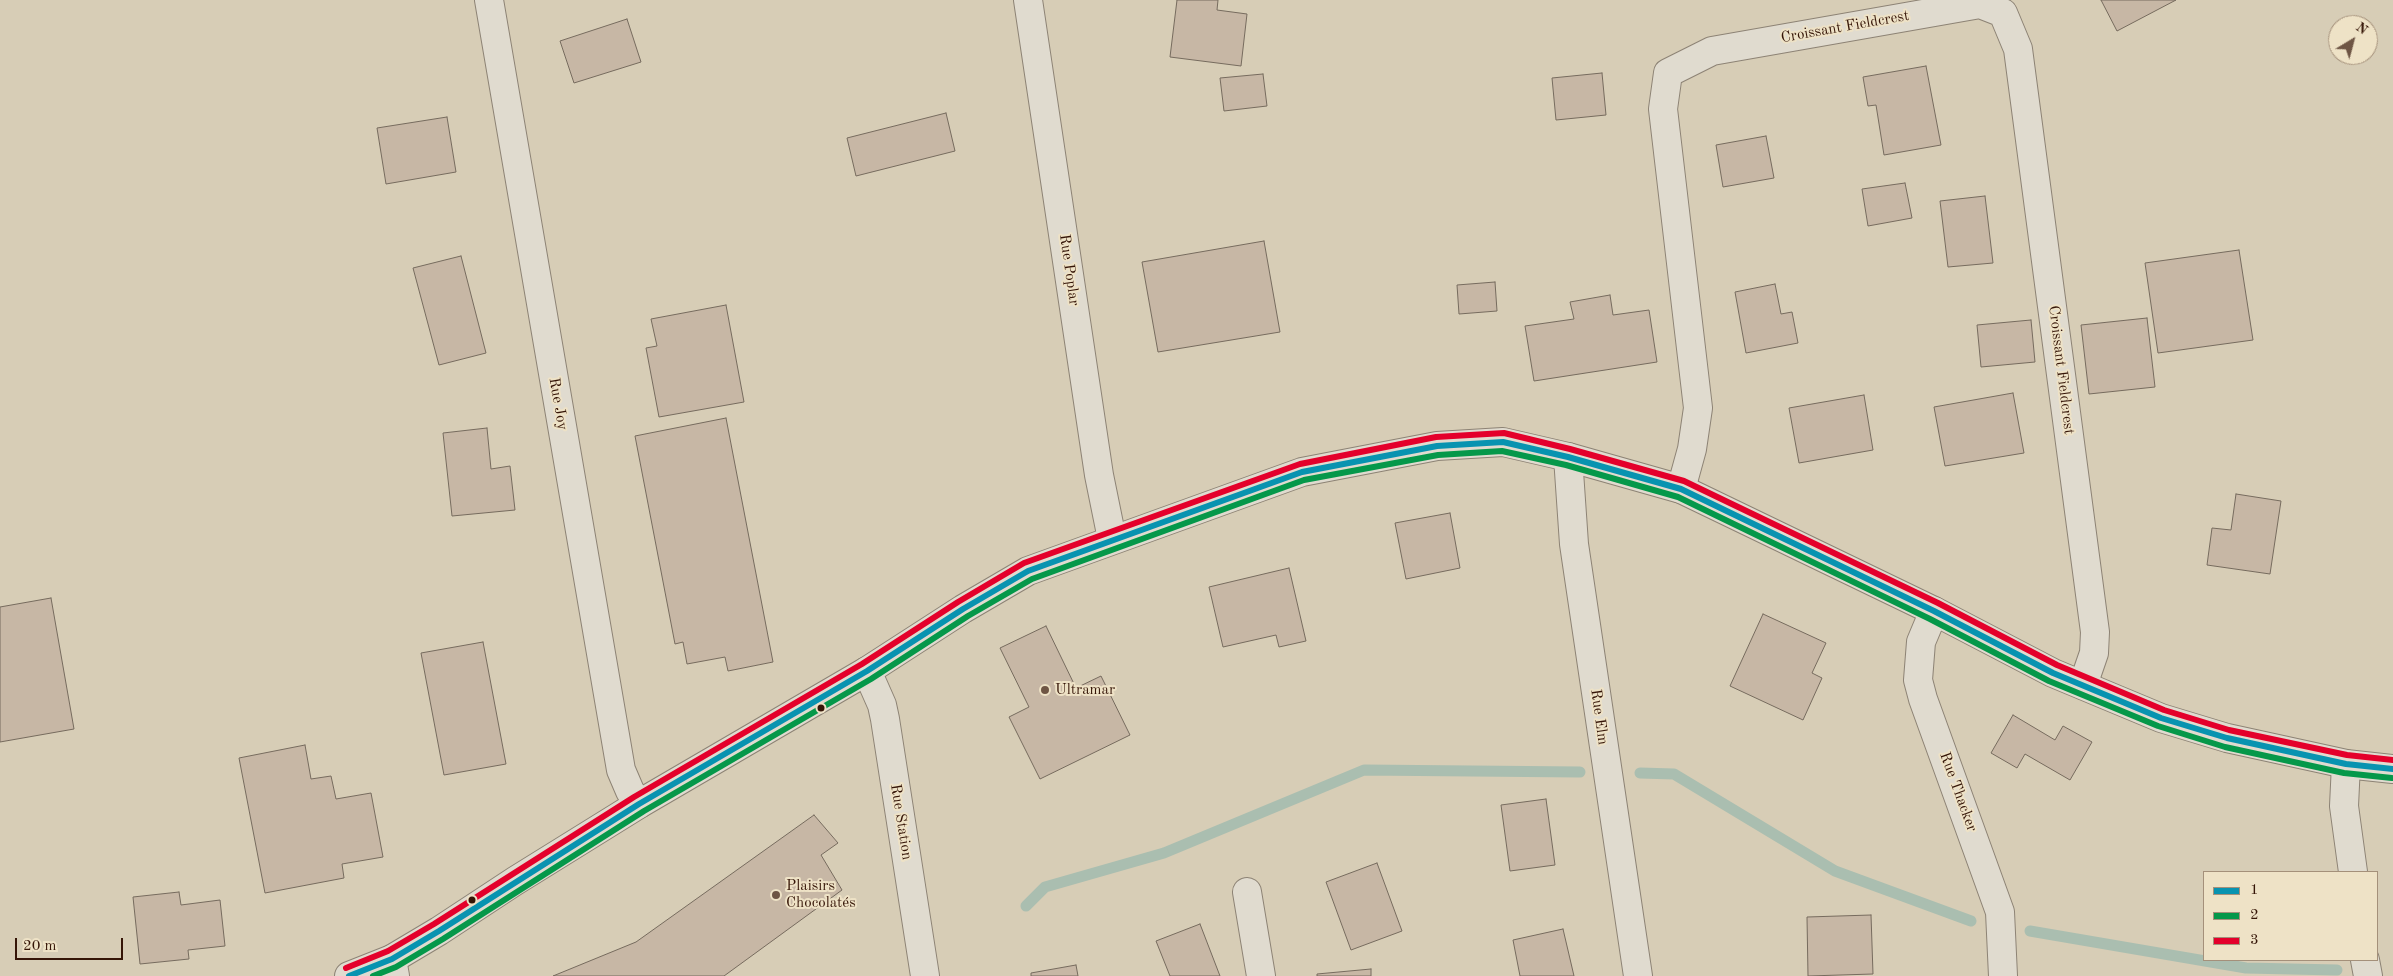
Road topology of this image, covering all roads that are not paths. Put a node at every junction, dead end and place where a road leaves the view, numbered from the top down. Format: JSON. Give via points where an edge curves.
{"nodes":[{"id":1,"x":489,"y":0,"type":"edge"},
{"id":2,"x":1028,"y":0,"type":"edge"},
{"id":3,"x":1568,"y":457,"type":"junction"},
{"id":4,"x":1681,"y":489,"type":"junction"},
{"id":5,"x":1112,"y":539,"type":"junction"},
{"id":6,"x":1934,"y":611,"type":"junction"},
{"id":7,"x":867,"y":671,"type":"junction"},
{"id":8,"x":2083,"y":685,"type":"junction"},
{"id":9,"x":2346,"y":764,"type":"junction"},
{"id":10,"x":2393,"y":769,"type":"edge"},
{"id":11,"x":639,"y":804,"type":"junction"},
{"id":12,"x":2353,"y":871,"type":"edge"},
{"id":13,"x":1247,"y":892,"type":"dead end"},
{"id":14,"x":2365,"y":961,"type":"edge"},
{"id":15,"x":393,"y":967,"type":"edge"},
{"id":16,"x":349,"y":976,"type":"edge"},
{"id":17,"x":925,"y":976,"type":"edge"},
{"id":18,"x":1262,"y":976,"type":"edge"},
{"id":19,"x":1638,"y":976,"type":"edge"},
{"id":20,"x":2003,"y":976,"type":"edge"},
{"id":21,"x":2368,"y":976,"type":"edge"}],
"edges":[{"from":1,"to":11,"type":"street","name":"Rue Joy","via":[[622,770]]},
{"from":2,"to":5,"type":"street","name":"Rue Poplar","via":[[1099,475]]},
{"from":3,"to":4,"type":"street"},
{"from":3,"to":5,"type":"street","via":[[1503,442],[1437,446],[1302,472]]},
{"from":3,"to":19,"type":"street","name":"Rue Elm","via":[[1574,544]]},
{"from":4,"to":6,"type":"street"},
{"from":4,"to":8,"type":"street","name":"Croissant Fieldcrest","via":[[1692,449],[1698,408],[1663,109],[1668,73],[1712,50],[1980,4],[2004,13],[2018,49],[2095,632],[2094,653]]},
{"from":5,"to":7,"type":"street","via":[[1028,571]]},
{"from":6,"to":8,"type":"street","via":[[2053,673]]},
{"from":6,"to":20,"type":"street","name":"Rue Thacker","via":[[1921,642],[1918,680],[2000,912]]},
{"from":7,"to":11,"type":"street"},
{"from":7,"to":17,"type":"street","name":"Rue Station","via":[[885,719]]},
{"from":8,"to":9,"type":"street","via":[[2161,718]]},
{"from":9,"to":10,"type":"street"},
{"from":9,"to":12,"type":"street","via":[[2344,806]]},
{"from":11,"to":15,"type":"street","via":[[439,931]]},
{"from":13,"to":18,"type":"street"},
{"from":14,"to":21,"type":"street"},
{"from":15,"to":16,"type":"street"}]}
